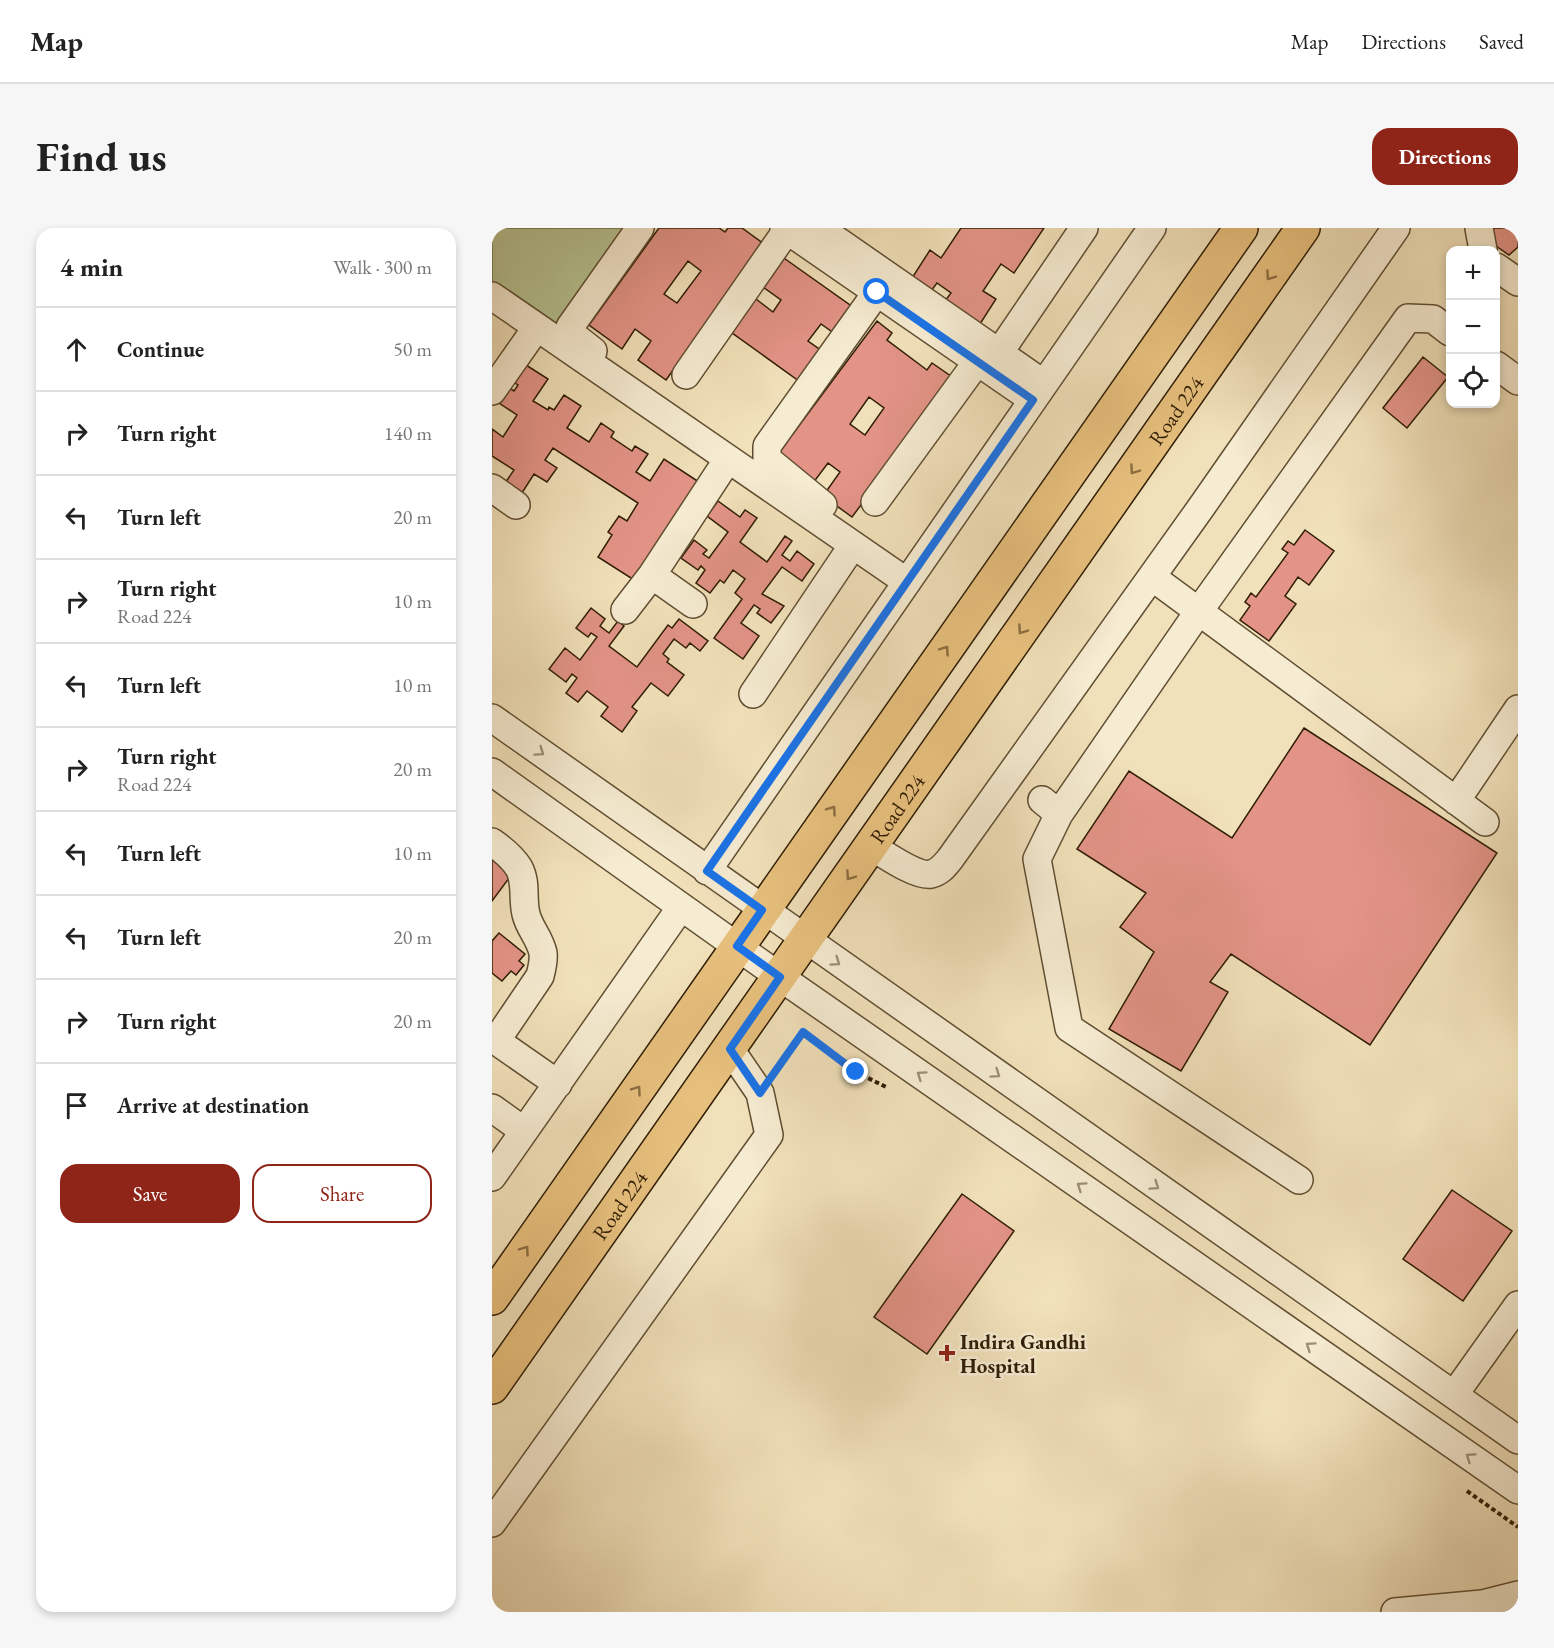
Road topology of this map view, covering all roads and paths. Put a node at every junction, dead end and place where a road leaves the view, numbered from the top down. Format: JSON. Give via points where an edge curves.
{"nodes":[{"id":1,"x":640,"y":228,"type":"edge"},
{"id":2,"x":819,"y":228,"type":"edge"},
{"id":3,"x":1084,"y":228,"type":"edge"},
{"id":4,"x":1152,"y":228,"type":"edge"},
{"id":5,"x":1241,"y":228,"type":"edge"},
{"id":6,"x":1303,"y":228,"type":"edge"},
{"id":7,"x":1396,"y":228,"type":"edge"},
{"id":8,"x":1479,"y":228,"type":"edge"},
{"id":9,"x":785,"y":229,"type":"edge"},
{"id":10,"x":1482,"y":246,"type":"edge"},
{"id":11,"x":1500,"y":270,"type":"edge"},
{"id":12,"x":1518,"y":282,"type":"edge"},
{"id":13,"x":877,"y":292,"type":"junction"},
{"id":14,"x":492,"y":296,"type":"edge"},
{"id":15,"x":537,"y":327,"type":"junction"},
{"id":16,"x":1446,"y":329,"type":"edge"},
{"id":17,"x":988,"y":357,"type":"junction"},
{"id":18,"x":1500,"y":368,"type":"edge"},
{"id":19,"x":624,"y":371,"type":"dead end"},
{"id":20,"x":686,"y":375,"type":"dead end"},
{"id":21,"x":1518,"y":381,"type":"edge"},
{"id":22,"x":492,"y":391,"type":"edge"},
{"id":23,"x":1038,"y":392,"type":"junction"},
{"id":24,"x":728,"y":459,"type":"junction"},
{"id":25,"x":492,"y":488,"type":"edge"},
{"id":26,"x":875,"y":502,"type":"dead end"},
{"id":27,"x":516,"y":506,"type":"dead end"},
{"id":28,"x":833,"y":513,"type":"dead end"},
{"id":29,"x":853,"y":545,"type":"junction"},
{"id":30,"x":652,"y":575,"type":"junction"},
{"id":31,"x":1152,"y":577,"type":"junction"},
{"id":32,"x":907,"y":582,"type":"junction"},
{"id":33,"x":693,"y":604,"type":"dead end"},
{"id":34,"x":625,"y":610,"type":"dead end"},
{"id":35,"x":1199,"y":611,"type":"junction"},
{"id":36,"x":753,"y":694,"type":"dead end"},
{"id":37,"x":1518,"y":709,"type":"edge"},
{"id":38,"x":492,"y":718,"type":"edge"},
{"id":39,"x":492,"y":772,"type":"edge"},
{"id":40,"x":1456,"y":801,"type":"junction"},
{"id":41,"x":1485,"y":822,"type":"dead end"},
{"id":42,"x":492,"y":842,"type":"edge"},
{"id":43,"x":871,"y":846,"type":"junction"},
{"id":44,"x":707,"y":871,"type":"junction"},
{"id":45,"x":681,"y":907,"type":"junction"},
{"id":46,"x":762,"y":910,"type":"junction"},
{"id":47,"x":805,"y":940,"type":"junction"},
{"id":48,"x":737,"y":946,"type":"junction"},
{"id":49,"x":780,"y":977,"type":"junction"},
{"id":50,"x":494,"y":1039,"type":"edge"},
{"id":51,"x":730,"y":1049,"type":"junction"},
{"id":52,"x":558,"y":1084,"type":"junction"},
{"id":53,"x":760,"y":1093,"type":"junction"},
{"id":54,"x":899,"y":1093,"type":"dead end"},
{"id":55,"x":492,"y":1108,"type":"edge"},
{"id":56,"x":524,"y":1131,"type":"junction"},
{"id":57,"x":492,"y":1177,"type":"edge"},
{"id":58,"x":1299,"y":1180,"type":"dead end"},
{"id":59,"x":492,"y":1298,"type":"edge"},
{"id":60,"x":1518,"y":1305,"type":"edge"},
{"id":61,"x":492,"y":1387,"type":"edge"},
{"id":62,"x":1454,"y":1395,"type":"junction"},
{"id":63,"x":1518,"y":1440,"type":"edge"},
{"id":64,"x":1460,"y":1486,"type":"dead end"},
{"id":65,"x":1518,"y":1490,"type":"edge"},
{"id":66,"x":492,"y":1523,"type":"edge"},
{"id":67,"x":1518,"y":1527,"type":"edge"},
{"id":68,"x":1518,"y":1595,"type":"edge"},
{"id":69,"x":1395,"y":1612,"type":"edge"}],
"edges":[{"from":1,"to":19,"type":"street","via":[[570,327],[575,339]]},
{"from":2,"to":17,"type":"street"},
{"from":3,"to":17,"type":"street"},
{"from":4,"to":23,"type":"street"},
{"from":46,"to":5,"type":"main road","one_way":true},
{"from":6,"to":43,"type":"main road","name":"Road 224","one_way":true},
{"from":7,"to":31,"type":"street"},
{"from":8,"to":10,"type":"street"},
{"from":9,"to":13,"type":"street"},
{"from":9,"to":20,"type":"street"},
{"from":11,"to":12,"type":"street"},
{"from":13,"to":17,"type":"street"},
{"from":13,"to":28,"type":"street","via":[[766,446],[767,459]]},
{"from":14,"to":15,"type":"street"},
{"from":15,"to":22,"type":"street"},
{"from":15,"to":24,"type":"street"},
{"from":16,"to":35,"type":"street","via":[[1433,319],[1408,318]]},
{"from":17,"to":23,"type":"street"},
{"from":17,"to":26,"type":"street"},
{"from":18,"to":21,"type":"street"},
{"from":23,"to":32,"type":"street"},
{"from":24,"to":29,"type":"street"},
{"from":24,"to":30,"type":"street"},
{"from":25,"to":27,"type":"street"},
{"from":29,"to":32,"type":"street"},
{"from":29,"to":36,"type":"street"},
{"from":30,"to":33,"type":"street"},
{"from":30,"to":34,"type":"street"},
{"from":31,"to":35,"type":"street"},
{"from":31,"to":43,"type":"street","via":[[941,870],[930,874],[918,872]]},
{"from":32,"to":44,"type":"street"},
{"from":35,"to":40,"type":"street"},
{"from":35,"to":58,"type":"street","via":[[1050,807],[1037,860],[1069,1028]]},
{"from":37,"to":40,"type":"street"},
{"from":38,"to":44,"type":"street","one_way":true},
{"from":39,"to":45,"type":"street"},
{"from":40,"to":41,"type":"street"},
{"from":42,"to":50,"type":"street","via":[[519,869],[525,889],[525,910],[539,941],[543,966],[540,976]]},
{"from":43,"to":47,"type":"main road","name":"Road 224","one_way":true},
{"from":44,"to":46,"type":"street"},
{"from":45,"to":48,"type":"street"},
{"from":45,"to":52,"type":"street"},
{"from":46,"to":47,"type":"street"},
{"from":46,"to":48,"type":"main road"},
{"from":47,"to":49,"type":"main road","name":"Road 224"},
{"from":47,"to":62,"type":"street","one_way":true},
{"from":48,"to":49,"type":"street"},
{"from":59,"to":48,"type":"main road","one_way":true},
{"from":49,"to":51,"type":"main road","name":"Road 224"},
{"from":65,"to":49,"type":"street","one_way":true},
{"from":50,"to":52,"type":"street"},
{"from":51,"to":53,"type":"street"},
{"from":51,"to":61,"type":"main road","name":"Road 224"},
{"from":52,"to":56,"type":"street"},
{"from":53,"to":54,"type":"path","via":[[803,1032],[856,1072]]},
{"from":53,"to":66,"type":"street","via":[[769,1135]]},
{"from":55,"to":56,"type":"street"},
{"from":56,"to":57,"type":"street"},
{"from":60,"to":62,"type":"street"},
{"from":62,"to":63,"type":"street"},
{"from":64,"to":67,"type":"path"},
{"from":68,"to":69,"type":"street","via":[[1482,1604]]}]}
